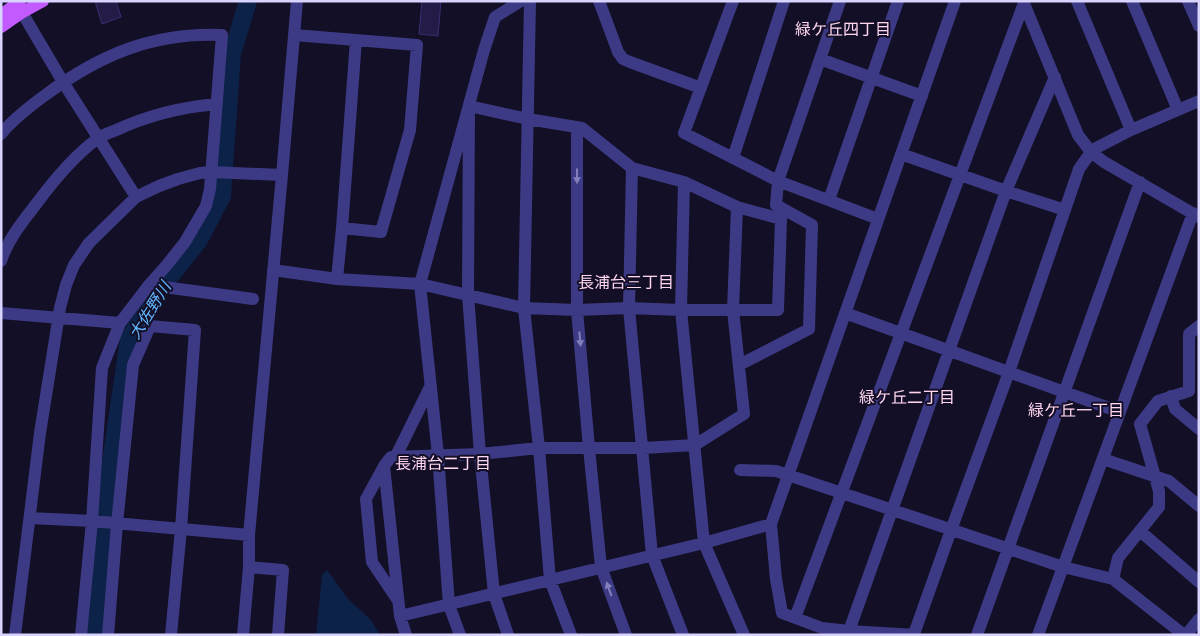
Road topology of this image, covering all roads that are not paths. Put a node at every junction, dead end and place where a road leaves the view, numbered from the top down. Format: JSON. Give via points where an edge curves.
{"nodes":[{"id":1,"x":43,"y":1,"type":"edge"},
{"id":2,"x":297,"y":1,"type":"edge"},
{"id":3,"x":521,"y":1,"type":"edge"},
{"id":4,"x":530,"y":1,"type":"edge"},
{"id":5,"x":599,"y":1,"type":"edge"},
{"id":6,"x":733,"y":1,"type":"edge"},
{"id":7,"x":784,"y":1,"type":"edge"},
{"id":8,"x":840,"y":1,"type":"edge"},
{"id":9,"x":898,"y":1,"type":"edge"},
{"id":10,"x":955,"y":1,"type":"edge"},
{"id":11,"x":1077,"y":1,"type":"edge"},
{"id":12,"x":1132,"y":1,"type":"edge"},
{"id":13,"x":1188,"y":1,"type":"edge"},
{"id":14,"x":1023,"y":2,"type":"edge"},
{"id":15,"x":18,"y":5,"type":"edge"},
{"id":16,"x":1,"y":15,"type":"edge"},
{"id":17,"x":1199,"y":26,"type":"edge"},
{"id":18,"x":1,"y":27,"type":"edge"},
{"id":19,"x":294,"y":35,"type":"junction"},
{"id":20,"x":356,"y":40,"type":"junction"},
{"id":21,"x":820,"y":59,"type":"junction"},
{"id":22,"x":1055,"y":77,"type":"junction"},
{"id":23,"x":871,"y":78,"type":"junction"},
{"id":24,"x":63,"y":82,"type":"junction"},
{"id":25,"x":701,"y":88,"type":"junction"},
{"id":26,"x":922,"y":96,"type":"junction"},
{"id":27,"x":1199,"y":101,"type":"edge"},
{"id":28,"x":217,"y":104,"type":"junction"},
{"id":29,"x":469,"y":106,"type":"junction"},
{"id":30,"x":1178,"y":110,"type":"junction"},
{"id":31,"x":528,"y":119,"type":"junction"},
{"id":32,"x":577,"y":128,"type":"junction"},
{"id":33,"x":1131,"y":130,"type":"junction"},
{"id":34,"x":1,"y":134,"type":"edge"},
{"id":35,"x":98,"y":138,"type":"junction"},
{"id":36,"x":1091,"y":152,"type":"junction"},
{"id":37,"x":902,"y":154,"type":"junction"},
{"id":38,"x":733,"y":158,"type":"junction"},
{"id":39,"x":632,"y":168,"type":"junction"},
{"id":40,"x":212,"y":172,"type":"junction"},
{"id":41,"x":960,"y":174,"type":"junction"},
{"id":42,"x":282,"y":175,"type":"junction"},
{"id":43,"x":778,"y":181,"type":"junction"},
{"id":44,"x":684,"y":182,"type":"junction"},
{"id":45,"x":1140,"y":182,"type":"junction"},
{"id":46,"x":1006,"y":191,"type":"junction"},
{"id":47,"x":136,"y":197,"type":"junction"},
{"id":48,"x":829,"y":200,"type":"junction"},
{"id":49,"x":737,"y":207,"type":"junction"},
{"id":50,"x":1066,"y":210,"type":"junction"},
{"id":51,"x":782,"y":214,"type":"junction"},
{"id":52,"x":1196,"y":215,"type":"edge"},
{"id":53,"x":878,"y":219,"type":"junction"},
{"id":54,"x":342,"y":228,"type":"junction"},
{"id":55,"x":1,"y":261,"type":"edge"},
{"id":56,"x":273,"y":270,"type":"junction"},
{"id":57,"x":336,"y":279,"type":"junction"},
{"id":58,"x":420,"y":284,"type":"junction"},
{"id":59,"x":148,"y":286,"type":"junction"},
{"id":60,"x":468,"y":295,"type":"junction"},
{"id":61,"x":253,"y":299,"type":"dead end"},
{"id":62,"x":524,"y":308,"type":"junction"},
{"id":63,"x":629,"y":308,"type":"junction"},
{"id":64,"x":577,"y":310,"type":"junction"},
{"id":65,"x":681,"y":310,"type":"junction"},
{"id":66,"x":733,"y":310,"type":"junction"},
{"id":67,"x":1,"y":313,"type":"edge"},
{"id":68,"x":845,"y":313,"type":"junction"},
{"id":69,"x":58,"y":318,"type":"junction"},
{"id":70,"x":120,"y":323,"type":"junction"},
{"id":71,"x":1199,"y":326,"type":"edge"},
{"id":72,"x":901,"y":333,"type":"junction"},
{"id":73,"x":949,"y":350,"type":"junction"},
{"id":74,"x":1194,"y":351,"type":"edge"},
{"id":75,"x":739,"y":365,"type":"junction"},
{"id":76,"x":1010,"y":372,"type":"junction"},
{"id":77,"x":430,"y":385,"type":"junction"},
{"id":78,"x":1064,"y":392,"type":"junction"},
{"id":79,"x":1171,"y":396,"type":"junction"},
{"id":80,"x":1120,"y":412,"type":"junction"},
{"id":81,"x":1199,"y":429,"type":"edge"},
{"id":82,"x":695,"y":445,"type":"junction"},
{"id":83,"x":539,"y":448,"type":"junction"},
{"id":84,"x":589,"y":448,"type":"junction"},
{"id":85,"x":643,"y":448,"type":"junction"},
{"id":86,"x":480,"y":454,"type":"junction"},
{"id":87,"x":438,"y":455,"type":"junction"},
{"id":88,"x":396,"y":456,"type":"junction"},
{"id":89,"x":1103,"y":459,"type":"junction"},
{"id":90,"x":384,"y":466,"type":"junction"},
{"id":91,"x":740,"y":470,"type":"dead end"},
{"id":92,"x":788,"y":475,"type":"junction"},
{"id":93,"x":1155,"y":476,"type":"junction"},
{"id":94,"x":842,"y":493,"type":"junction"},
{"id":95,"x":1199,"y":506,"type":"edge"},
{"id":96,"x":892,"y":510,"type":"junction"},
{"id":97,"x":30,"y":518,"type":"junction"},
{"id":98,"x":92,"y":521,"type":"junction"},
{"id":99,"x":117,"y":524,"type":"junction"},
{"id":100,"x":771,"y":524,"type":"junction"},
{"id":101,"x":181,"y":528,"type":"junction"},
{"id":102,"x":951,"y":530,"type":"junction"},
{"id":103,"x":1140,"y":531,"type":"junction"},
{"id":104,"x":249,"y":535,"type":"junction"},
{"id":105,"x":704,"y":543,"type":"junction"},
{"id":106,"x":1008,"y":549,"type":"junction"},
{"id":107,"x":652,"y":555,"type":"junction"},
{"id":108,"x":249,"y":567,"type":"junction"},
{"id":109,"x":601,"y":567,"type":"junction"},
{"id":110,"x":1063,"y":567,"type":"junction"},
{"id":111,"x":1113,"y":579,"type":"junction"},
{"id":112,"x":550,"y":580,"type":"junction"},
{"id":113,"x":1199,"y":582,"type":"edge"},
{"id":114,"x":494,"y":594,"type":"junction"},
{"id":115,"x":399,"y":601,"type":"junction"},
{"id":116,"x":449,"y":604,"type":"junction"},
{"id":117,"x":400,"y":616,"type":"junction"},
{"id":118,"x":795,"y":618,"type":"junction"},
{"id":119,"x":1199,"y":619,"type":"edge"},
{"id":120,"x":849,"y":631,"type":"junction"},
{"id":121,"x":915,"y":634,"type":"edge"},
{"id":122,"x":15,"y":635,"type":"edge"},
{"id":123,"x":81,"y":635,"type":"edge"},
{"id":124,"x":108,"y":635,"type":"edge"},
{"id":125,"x":171,"y":635,"type":"edge"},
{"id":126,"x":243,"y":635,"type":"edge"},
{"id":127,"x":278,"y":635,"type":"edge"},
{"id":128,"x":406,"y":635,"type":"edge"},
{"id":129,"x":460,"y":635,"type":"edge"},
{"id":130,"x":508,"y":635,"type":"edge"},
{"id":131,"x":571,"y":635,"type":"edge"},
{"id":132,"x":626,"y":635,"type":"edge"},
{"id":133,"x":683,"y":635,"type":"edge"},
{"id":134,"x":744,"y":635,"type":"edge"},
{"id":135,"x":977,"y":635,"type":"edge"},
{"id":136,"x":1038,"y":635,"type":"edge"},
{"id":137,"x":1185,"y":635,"type":"edge"}],
"edges":[{"from":1,"to":15,"type":"main road"},
{"from":2,"to":19,"type":"street"},
{"from":3,"to":29,"type":"street","via":[[496,17]]},
{"from":4,"to":31,"type":"street"},
{"from":5,"to":25,"type":"street","via":[[623,59]]},
{"from":6,"to":25,"type":"street"},
{"from":7,"to":38,"type":"street"},
{"from":8,"to":21,"type":"street"},
{"from":9,"to":23,"type":"street"},
{"from":10,"to":26,"type":"street"},
{"from":11,"to":33,"type":"street"},
{"from":12,"to":30,"type":"street"},
{"from":13,"to":17,"type":"street"},
{"from":14,"to":22,"type":"street"},
{"from":14,"to":41,"type":"street"},
{"from":15,"to":16,"type":"main road"},
{"from":15,"to":18,"type":"main road"},
{"from":15,"to":24,"type":"street"},
{"from":19,"to":20,"type":"street"},
{"from":19,"to":42,"type":"street"},
{"from":20,"to":54,"type":"street"},
{"from":20,"to":54,"type":"street","via":[[417,45],[410,130],[381,232]]},
{"from":21,"to":23,"type":"street"},
{"from":21,"to":43,"type":"street"},
{"from":22,"to":36,"type":"street","via":[[1078,135]]},
{"from":22,"to":46,"type":"street"},
{"from":23,"to":26,"type":"street"},
{"from":23,"to":48,"type":"street"},
{"from":24,"to":28,"type":"street","via":[[106,57],[156,40],[200,34],[222,35]]},
{"from":24,"to":34,"type":"street"},
{"from":24,"to":35,"type":"street"},
{"from":25,"to":38,"type":"street","via":[[684,133]]},
{"from":26,"to":37,"type":"street"},
{"from":27,"to":30,"type":"street"},
{"from":28,"to":35,"type":"street","via":[[167,112]]},
{"from":28,"to":40,"type":"street"},
{"from":29,"to":31,"type":"street"},
{"from":29,"to":58,"type":"street"},
{"from":29,"to":60,"type":"street"},
{"from":30,"to":33,"type":"street"},
{"from":31,"to":32,"type":"street"},
{"from":31,"to":62,"type":"street"},
{"from":32,"to":39,"type":"street","via":[[582,128]]},
{"from":32,"to":64,"type":"street","one_way":true},
{"from":33,"to":36,"type":"street"},
{"from":35,"to":47,"type":"street"},
{"from":35,"to":55,"type":"street","via":[[48,188],[18,228]]},
{"from":36,"to":45,"type":"street"},
{"from":36,"to":50,"type":"street","via":[[1079,169]]},
{"from":37,"to":41,"type":"street"},
{"from":37,"to":53,"type":"street"},
{"from":38,"to":43,"type":"street"},
{"from":39,"to":44,"type":"street"},
{"from":39,"to":63,"type":"street"},
{"from":40,"to":42,"type":"street"},
{"from":40,"to":47,"type":"street","via":[[178,179]]},
{"from":40,"to":59,"type":"street","via":[[206,206],[198,222]]},
{"from":41,"to":46,"type":"street"},
{"from":41,"to":72,"type":"street"},
{"from":42,"to":56,"type":"street"},
{"from":43,"to":48,"type":"street"},
{"from":43,"to":51,"type":"street","via":[[776,205]]},
{"from":44,"to":49,"type":"street"},
{"from":44,"to":65,"type":"street"},
{"from":45,"to":52,"type":"street"},
{"from":45,"to":78,"type":"street"},
{"from":46,"to":50,"type":"street"},
{"from":46,"to":73,"type":"street"},
{"from":47,"to":69,"type":"street","via":[[90,242],[74,265]]},
{"from":48,"to":53,"type":"street"},
{"from":49,"to":51,"type":"street"},
{"from":49,"to":66,"type":"street"},
{"from":50,"to":76,"type":"street"},
{"from":51,"to":66,"type":"street","via":[[778,310]]},
{"from":51,"to":75,"type":"street","via":[[812,225],[810,329]]},
{"from":52,"to":80,"type":"street"},
{"from":53,"to":68,"type":"street"},
{"from":54,"to":57,"type":"street"},
{"from":56,"to":57,"type":"street"},
{"from":56,"to":104,"type":"street"},
{"from":57,"to":58,"type":"street"},
{"from":58,"to":60,"type":"street"},
{"from":58,"to":77,"type":"street"},
{"from":59,"to":61,"type":"street"},
{"from":59,"to":70,"type":"street"},
{"from":60,"to":62,"type":"street"},
{"from":60,"to":86,"type":"street"},
{"from":62,"to":64,"type":"street"},
{"from":62,"to":83,"type":"street"},
{"from":63,"to":64,"type":"street"},
{"from":63,"to":65,"type":"street"},
{"from":63,"to":85,"type":"street"},
{"from":64,"to":84,"type":"street","one_way":true},
{"from":65,"to":66,"type":"street"},
{"from":65,"to":82,"type":"street"},
{"from":66,"to":75,"type":"street"},
{"from":67,"to":69,"type":"street"},
{"from":68,"to":72,"type":"street"},
{"from":68,"to":92,"type":"street"},
{"from":69,"to":70,"type":"street"},
{"from":69,"to":97,"type":"street"},
{"from":70,"to":98,"type":"street","via":[[102,368]]},
{"from":71,"to":74,"type":"street","via":[[1189,334]]},
{"from":72,"to":73,"type":"street"},
{"from":72,"to":94,"type":"street"},
{"from":73,"to":76,"type":"street"},
{"from":73,"to":96,"type":"street"},
{"from":74,"to":79,"type":"street","via":[[1189,391]]},
{"from":75,"to":82,"type":"street","via":[[744,414]]},
{"from":76,"to":78,"type":"street"},
{"from":76,"to":102,"type":"street"},
{"from":77,"to":87,"type":"street"},
{"from":77,"to":88,"type":"street"},
{"from":78,"to":80,"type":"street"},
{"from":78,"to":106,"type":"street"},
{"from":79,"to":81,"type":"street","via":[[1175,409]]},
{"from":79,"to":93,"type":"street","via":[[1158,401],[1140,424]]},
{"from":80,"to":89,"type":"street"},
{"from":82,"to":85,"type":"street"},
{"from":82,"to":105,"type":"street"},
{"from":83,"to":84,"type":"street"},
{"from":83,"to":86,"type":"street"},
{"from":83,"to":112,"type":"street"},
{"from":84,"to":85,"type":"street"},
{"from":84,"to":109,"type":"street"},
{"from":85,"to":107,"type":"street"},
{"from":86,"to":87,"type":"street"},
{"from":86,"to":114,"type":"street"},
{"from":87,"to":88,"type":"street"},
{"from":87,"to":116,"type":"street"},
{"from":88,"to":90,"type":"street"},
{"from":89,"to":93,"type":"street"},
{"from":89,"to":110,"type":"street"},
{"from":90,"to":115,"type":"street"},
{"from":90,"to":115,"type":"street","via":[[366,499],[372,562]]},
{"from":91,"to":92,"type":"street","via":[[776,471]]},
{"from":92,"to":94,"type":"street"},
{"from":92,"to":100,"type":"street"},
{"from":93,"to":95,"type":"street","via":[[1169,480]]},
{"from":93,"to":103,"type":"street","via":[[1159,507]]},
{"from":94,"to":96,"type":"street"},
{"from":94,"to":118,"type":"street"},
{"from":96,"to":102,"type":"street"},
{"from":96,"to":120,"type":"street"},
{"from":97,"to":98,"type":"street"},
{"from":97,"to":122,"type":"street"},
{"from":98,"to":99,"type":"street"},
{"from":98,"to":123,"type":"street"},
{"from":99,"to":101,"type":"street"},
{"from":99,"to":101,"type":"street","via":[[133,365],[150,326],[195,330]]},
{"from":99,"to":124,"type":"street"},
{"from":100,"to":105,"type":"street"},
{"from":100,"to":118,"type":"street","via":[[782,613]]},
{"from":101,"to":104,"type":"street"},
{"from":101,"to":125,"type":"street"},
{"from":102,"to":106,"type":"street"},
{"from":102,"to":121,"type":"street"},
{"from":103,"to":111,"type":"street","via":[[1118,558]]},
{"from":103,"to":113,"type":"street"},
{"from":104,"to":108,"type":"street"},
{"from":105,"to":107,"type":"street"},
{"from":105,"to":134,"type":"street"},
{"from":106,"to":110,"type":"street"},
{"from":106,"to":135,"type":"street"},
{"from":107,"to":109,"type":"street"},
{"from":107,"to":133,"type":"street"},
{"from":108,"to":126,"type":"street"},
{"from":108,"to":127,"type":"street","via":[[282,570]]},
{"from":109,"to":112,"type":"street"},
{"from":132,"to":109,"type":"street","one_way":true},
{"from":110,"to":111,"type":"street"},
{"from":110,"to":136,"type":"street"},
{"from":111,"to":137,"type":"street"},
{"from":112,"to":114,"type":"street"},
{"from":112,"to":131,"type":"street"},
{"from":114,"to":116,"type":"street"},
{"from":114,"to":130,"type":"street"},
{"from":115,"to":117,"type":"street"},
{"from":116,"to":117,"type":"street"},
{"from":116,"to":129,"type":"street"},
{"from":117,"to":128,"type":"street"},
{"from":118,"to":120,"type":"street","via":[[822,628]]},
{"from":119,"to":137,"type":"street"},
{"from":120,"to":121,"type":"street"}]}
